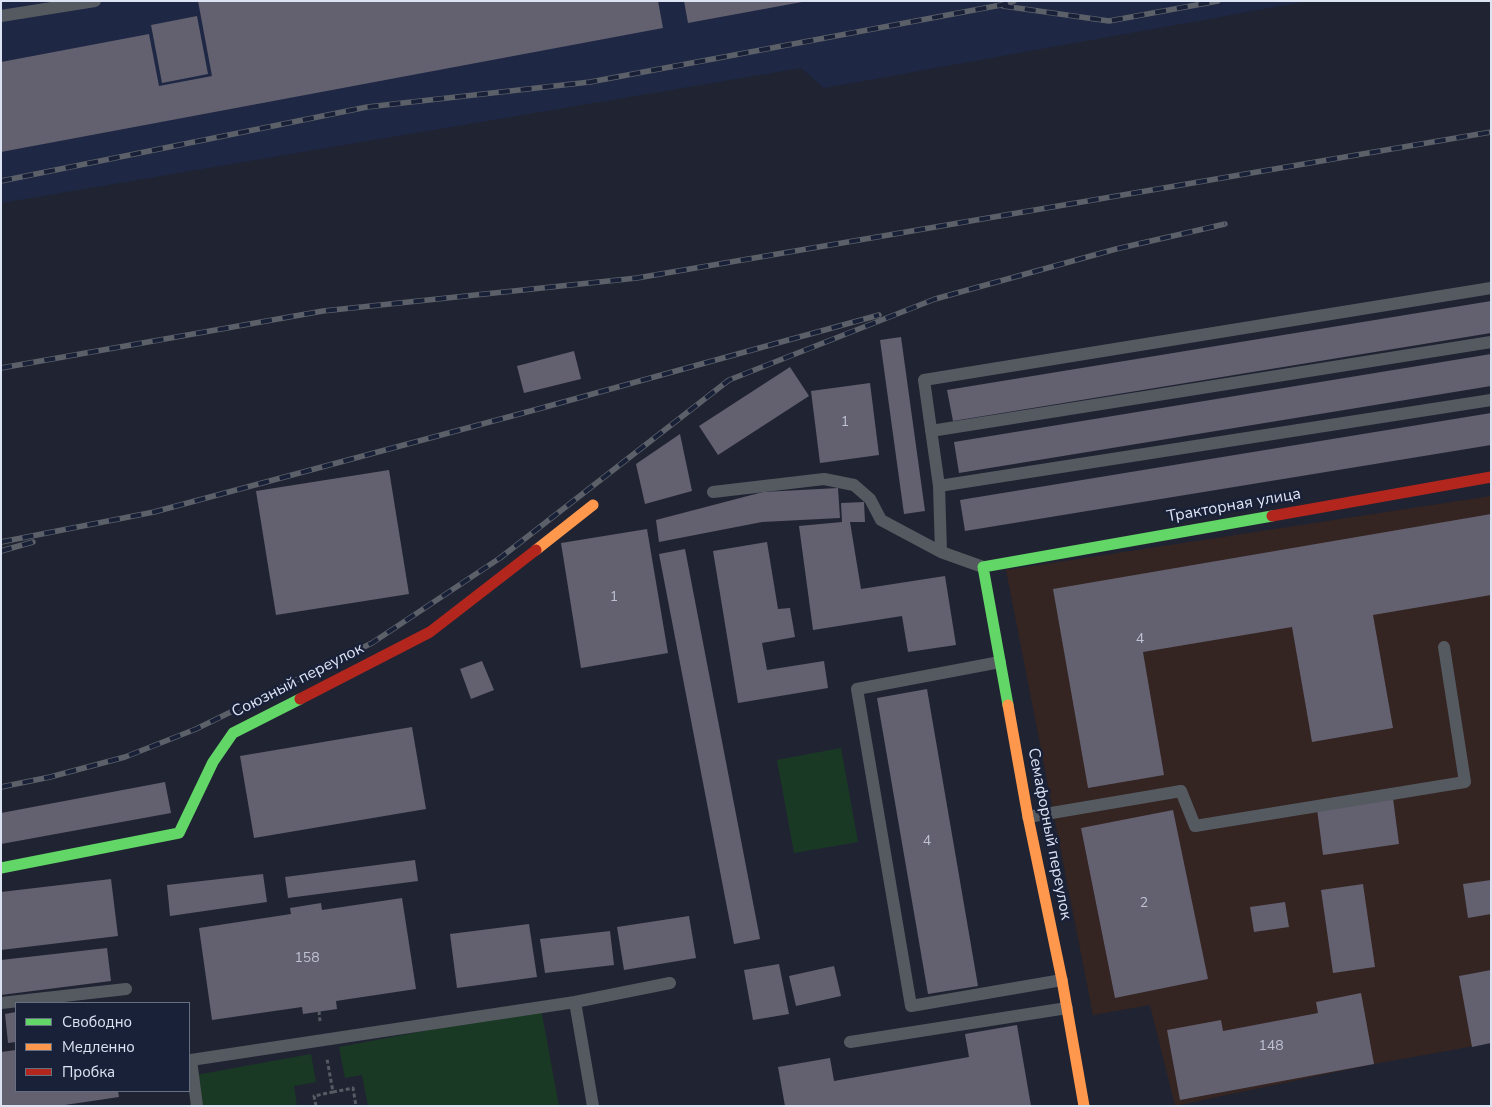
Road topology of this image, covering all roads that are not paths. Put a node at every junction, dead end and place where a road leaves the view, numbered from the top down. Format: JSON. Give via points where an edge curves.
{"nodes":[{"id":1,"x":95,"y":1,"type":"edge"},
{"id":2,"x":1,"y":16,"type":"edge"},
{"id":3,"x":1491,"y":288,"type":"edge"},
{"id":4,"x":1491,"y":342,"type":"edge"},
{"id":5,"x":1491,"y":400,"type":"edge"},
{"id":6,"x":931,"y":431,"type":"junction"},
{"id":7,"x":1491,"y":477,"type":"edge"},
{"id":8,"x":939,"y":486,"type":"junction"},
{"id":9,"x":713,"y":492,"type":"dead end"},
{"id":10,"x":593,"y":505,"type":"dead end"},
{"id":11,"x":941,"y":552,"type":"junction"},
{"id":12,"x":983,"y":568,"type":"junction"},
{"id":13,"x":1444,"y":647,"type":"dead end"},
{"id":14,"x":1000,"y":662,"type":"junction"},
{"id":15,"x":1028,"y":817,"type":"junction"},
{"id":16,"x":1,"y":868,"type":"edge"},
{"id":17,"x":1062,"y":980,"type":"junction"},
{"id":18,"x":670,"y":983,"type":"dead end"},
{"id":19,"x":126,"y":989,"type":"dead end"},
{"id":20,"x":575,"y":1002,"type":"junction"},
{"id":21,"x":1,"y":1003,"type":"edge"},
{"id":22,"x":1066,"y":1008,"type":"junction"},
{"id":23,"x":850,"y":1042,"type":"dead end"},
{"id":24,"x":197,"y":1106,"type":"edge"},
{"id":25,"x":593,"y":1106,"type":"edge"},
{"id":26,"x":1084,"y":1106,"type":"edge"}],
"edges":[{"from":1,"to":2,"type":"lane"},
{"from":3,"to":6,"type":"lane","via":[[924,380]]},
{"from":4,"to":6,"type":"lane"},
{"from":5,"to":8,"type":"lane"},
{"from":6,"to":8,"type":"lane"},
{"from":7,"to":12,"type":"street","name":"Тракторная улица"},
{"from":8,"to":11,"type":"lane"},
{"from":9,"to":11,"type":"lane","via":[[824,479],[854,485],[870,499],[881,520]]},
{"from":10,"to":16,"type":"street","name":"Союзный переулок","via":[[430,632],[234,733],[213,762],[179,833]]},
{"from":11,"to":12,"type":"lane"},
{"from":12,"to":14,"type":"street","name":"Семафорный переулок"},
{"from":13,"to":15,"type":"lane","via":[[1465,782],[1195,826],[1181,791]]},
{"from":14,"to":15,"type":"street","name":"Семафорный переулок"},
{"from":14,"to":17,"type":"lane","via":[[857,689],[911,1006]]},
{"from":15,"to":17,"type":"street","name":"Семафорный переулок"},
{"from":17,"to":22,"type":"street","name":"Семафорный переулок"},
{"from":18,"to":20,"type":"lane"},
{"from":19,"to":21,"type":"lane"},
{"from":20,"to":24,"type":"lane","via":[[191,1060]]},
{"from":20,"to":25,"type":"lane"},
{"from":22,"to":23,"type":"lane"},
{"from":22,"to":26,"type":"street","name":"Семафорный переулок"}]}
